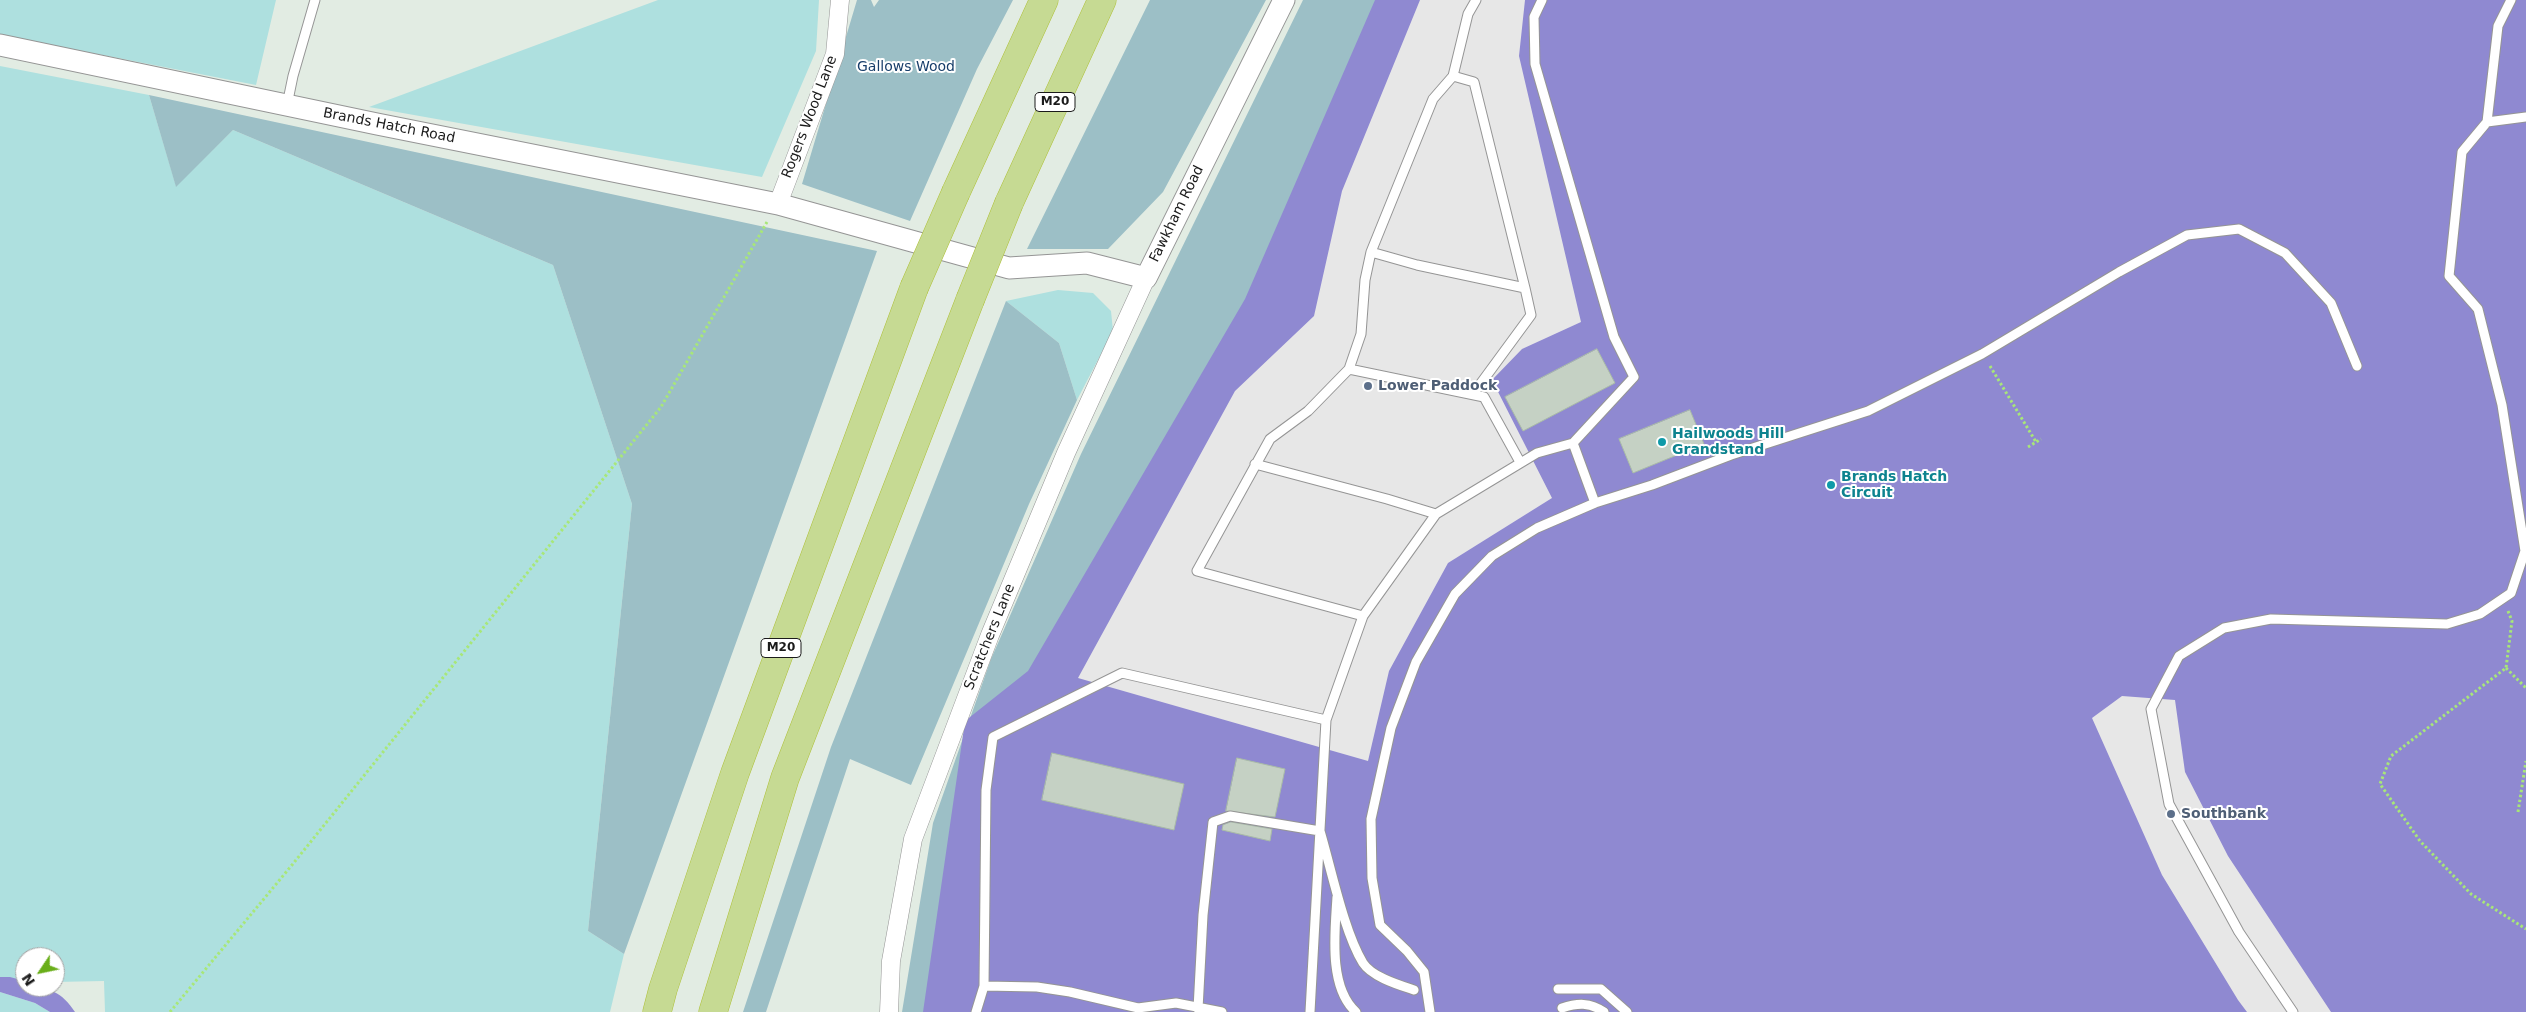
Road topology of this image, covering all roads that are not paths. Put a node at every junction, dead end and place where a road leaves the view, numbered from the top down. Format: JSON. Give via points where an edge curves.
{"nodes":[{"id":1,"x":315,"y":0,"type":"edge"},
{"id":2,"x":840,"y":0,"type":"edge"},
{"id":3,"x":1044,"y":0,"type":"edge"},
{"id":4,"x":1102,"y":0,"type":"edge"},
{"id":5,"x":1284,"y":0,"type":"edge"},
{"id":6,"x":1476,"y":0,"type":"edge"},
{"id":7,"x":1542,"y":0,"type":"edge"},
{"id":8,"x":2512,"y":0,"type":"edge"},
{"id":9,"x":0,"y":45,"type":"edge"},
{"id":10,"x":1453,"y":76,"type":"junction"},
{"id":11,"x":287,"y":106,"type":"junction"},
{"id":12,"x":2526,"y":117,"type":"edge"},
{"id":13,"x":2487,"y":122,"type":"junction"},
{"id":14,"x":778,"y":204,"type":"junction"},
{"id":15,"x":1371,"y":252,"type":"junction"},
{"id":16,"x":1146,"y":278,"type":"junction"},
{"id":17,"x":1525,"y":288,"type":"junction"},
{"id":18,"x":2357,"y":366,"type":"dead end"},
{"id":19,"x":1349,"y":369,"type":"junction"},
{"id":20,"x":1473,"y":394,"type":"junction"},
{"id":21,"x":1573,"y":443,"type":"junction"},
{"id":22,"x":1520,"y":462,"type":"junction"},
{"id":23,"x":1255,"y":464,"type":"junction"},
{"id":24,"x":1595,"y":503,"type":"junction"},
{"id":25,"x":1436,"y":514,"type":"junction"},
{"id":26,"x":1362,"y":616,"type":"junction"},
{"id":27,"x":1326,"y":720,"type":"junction"},
{"id":28,"x":1320,"y":831,"type":"junction"},
{"id":29,"x":1337,"y":890,"type":"junction"},
{"id":30,"x":984,"y":986,"type":"junction"},
{"id":31,"x":1558,"y":988,"type":"dead end"},
{"id":32,"x":1414,"y":990,"type":"dead end"},
{"id":33,"x":1562,"y":1008,"type":"dead end"},
{"id":34,"x":1198,"y":1009,"type":"junction"},
{"id":35,"x":657,"y":1012,"type":"edge"},
{"id":36,"x":713,"y":1012,"type":"edge"},
{"id":37,"x":889,"y":1012,"type":"edge"},
{"id":38,"x":976,"y":1012,"type":"edge"},
{"id":39,"x":1222,"y":1012,"type":"edge"},
{"id":40,"x":1310,"y":1012,"type":"edge"},
{"id":41,"x":1356,"y":1012,"type":"edge"},
{"id":42,"x":1430,"y":1012,"type":"edge"},
{"id":43,"x":1604,"y":1012,"type":"edge"},
{"id":44,"x":1627,"y":1012,"type":"edge"},
{"id":45,"x":2294,"y":1012,"type":"edge"}],
"edges":[{"from":1,"to":11,"type":"lane"},
{"from":2,"to":14,"type":"street","name":"Rogers Wood Lane","via":[[835,54]]},
{"from":3,"to":35,"type":"highway","number":"M20","bridge":true,"via":[[914,288],[735,773]]},
{"from":4,"to":36,"type":"highway","number":"M20","bridge":true,"via":[[1009,203],[784,778]]},
{"from":5,"to":16,"type":"street","name":"Fawkham Road"},
{"from":6,"to":10,"type":"lane","via":[[1468,14]]},
{"from":7,"to":21,"type":"lane","via":[[1534,17],[1535,64],[1614,337],[1634,377]]},
{"from":8,"to":13,"type":"lane","via":[[2498,26]]},
{"from":9,"to":11,"type":"street","name":"Brands Hatch Road"},
{"from":10,"to":15,"type":"lane","via":[[1433,99]]},
{"from":10,"to":17,"type":"lane","via":[[1474,82]]},
{"from":11,"to":14,"type":"street","name":"Brands Hatch Road"},
{"from":12,"to":13,"type":"lane"},
{"from":13,"to":45,"type":"lane","via":[[2462,152],[2449,276],[2478,309],[2502,405],[2525,552],[2512,593],[2480,614],[2447,624],[2271,619],[2224,628],[2179,656],[2151,709],[2169,804],[2239,932]]},
{"from":14,"to":16,"type":"street","name":"Fawkham Road","via":[[1009,268],[1087,263]]},
{"from":15,"to":17,"type":"lane"},
{"from":15,"to":19,"type":"lane","via":[[1365,280],[1361,334]]},
{"from":16,"to":37,"type":"street","name":"Scratchers Lane","via":[[1066,453],[990,634],[913,839],[891,961]]},
{"from":17,"to":20,"type":"lane","via":[[1531,315]]},
{"from":18,"to":24,"type":"lane","via":[[2331,302],[2284,253],[2239,228],[2187,235],[1982,354],[1868,411]]},
{"from":19,"to":20,"type":"lane"},
{"from":19,"to":23,"type":"lane","via":[[1308,411],[1270,439]]},
{"from":20,"to":22,"type":"lane","via":[[1484,397]]},
{"from":21,"to":22,"type":"lane","via":[[1537,453]]},
{"from":21,"to":24,"type":"lane"},
{"from":22,"to":25,"type":"lane"},
{"from":23,"to":25,"type":"lane"},
{"from":23,"to":26,"type":"lane","via":[[1197,571]]},
{"from":24,"to":42,"type":"lane","via":[[1538,528],[1492,556],[1455,594],[1416,662],[1391,728],[1371,819],[1372,878],[1380,925],[1407,950],[1424,972]]},
{"from":25,"to":26,"type":"lane"},
{"from":26,"to":27,"type":"lane"},
{"from":27,"to":28,"type":"lane"},
{"from":27,"to":30,"type":"lane","via":[[1122,673],[993,737],[986,790]]},
{"from":28,"to":29,"type":"lane"},
{"from":28,"to":34,"type":"lane","via":[[1230,816],[1212,822]]},
{"from":28,"to":40,"type":"lane"},
{"from":29,"to":32,"type":"lane","via":[[1364,965],[1389,982]]},
{"from":29,"to":41,"type":"lane","via":[[1334,944],[1339,986]]},
{"from":30,"to":34,"type":"lane","via":[[1037,987],[1138,1008],[1176,1003]]},
{"from":30,"to":38,"type":"lane"},
{"from":31,"to":44,"type":"lane","via":[[1601,989]]},
{"from":33,"to":43,"type":"lane","via":[[1586,1004]]},
{"from":34,"to":39,"type":"lane"}]}
